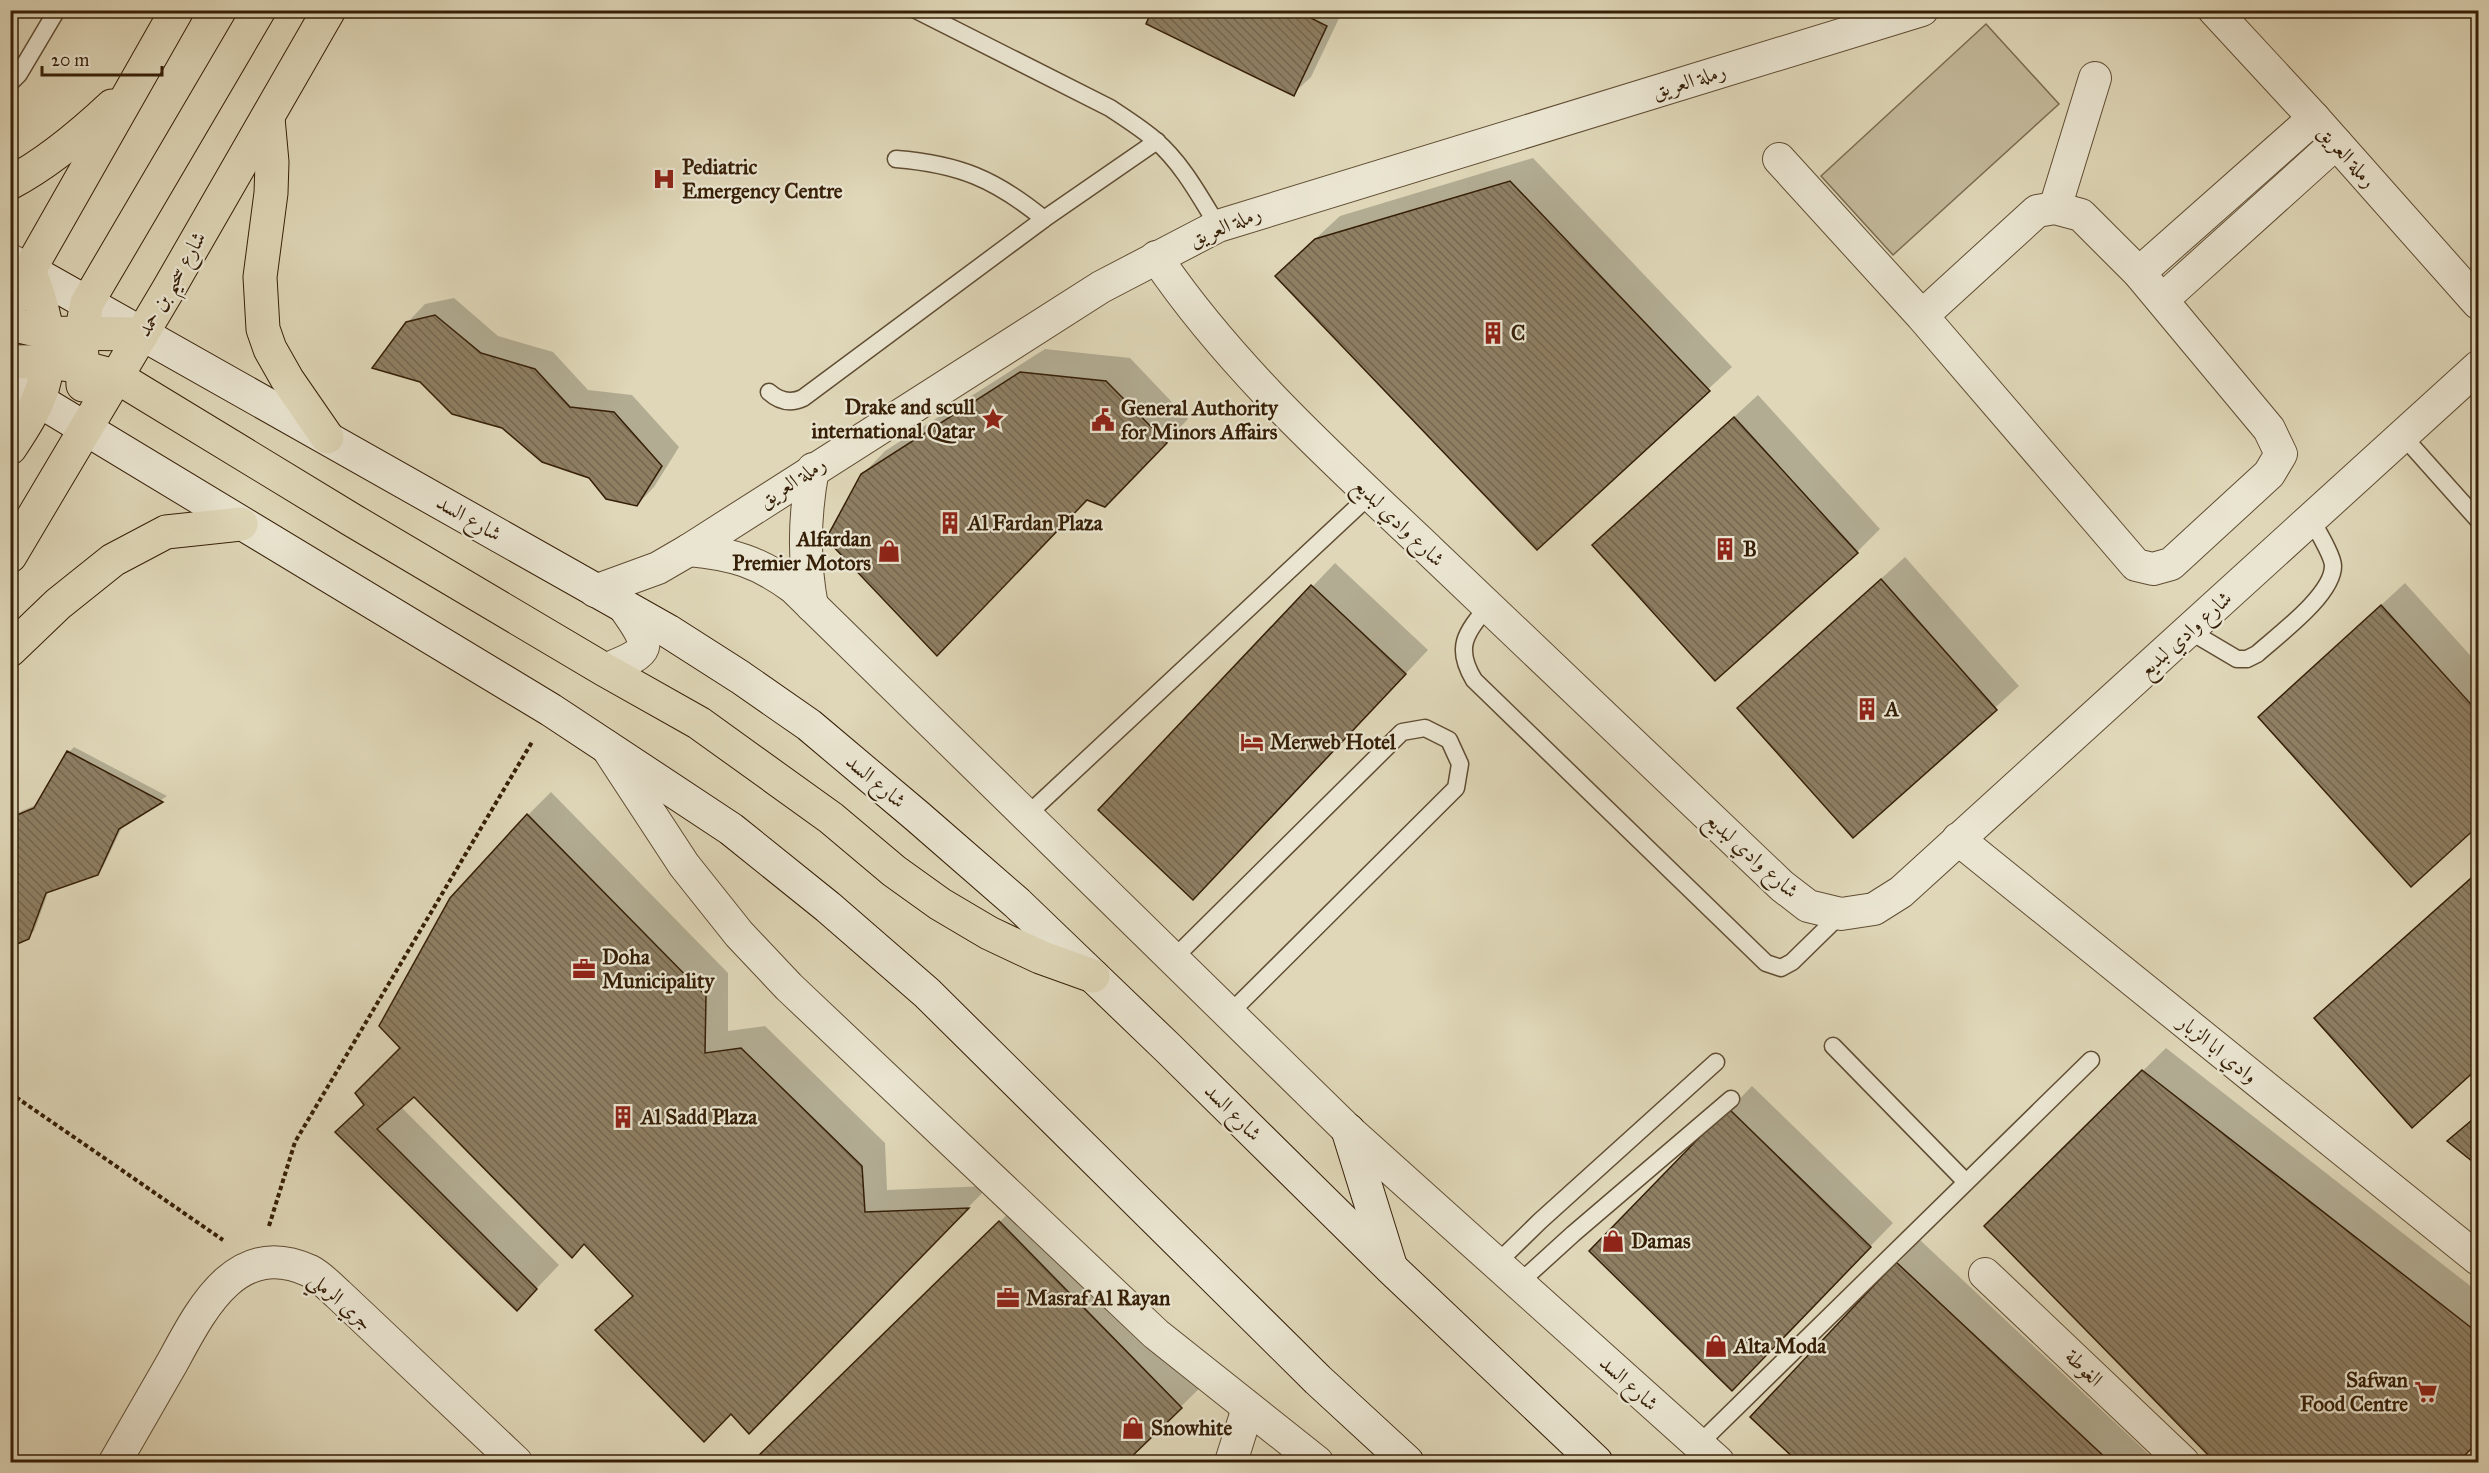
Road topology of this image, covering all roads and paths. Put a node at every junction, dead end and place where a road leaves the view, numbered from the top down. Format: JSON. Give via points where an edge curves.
{"nodes":[{"id":1,"x":57,"y":10,"type":"edge"},
{"id":2,"x":177,"y":10,"type":"edge"},
{"id":3,"x":260,"y":10,"type":"edge"},
{"id":4,"x":329,"y":10,"type":"edge"},
{"id":5,"x":916,"y":10,"type":"edge"},
{"id":6,"x":1922,"y":10,"type":"edge"},
{"id":7,"x":2214,"y":10,"type":"edge"},
{"id":8,"x":2095,"y":78,"type":"dead end"},
{"id":9,"x":10,"y":83,"type":"edge"},
{"id":10,"x":136,"y":84,"type":"junction"},
{"id":11,"x":268,"y":118,"type":"junction"},
{"id":12,"x":2314,"y":118,"type":"junction"},
{"id":13,"x":1157,"y":141,"type":"junction"},
{"id":14,"x":2336,"y":143,"type":"junction"},
{"id":15,"x":896,"y":159,"type":"dead end"},
{"id":16,"x":1779,"y":159,"type":"dead end"},
{"id":17,"x":10,"y":183,"type":"edge"},
{"id":18,"x":2055,"y":208,"type":"junction"},
{"id":19,"x":1044,"y":219,"type":"junction"},
{"id":20,"x":1218,"y":226,"type":"junction"},
{"id":21,"x":1156,"y":257,"type":"junction"},
{"id":22,"x":20,"y":265,"type":"edge"},
{"id":23,"x":2139,"y":273,"type":"junction"},
{"id":24,"x":2162,"y":300,"type":"junction"},
{"id":25,"x":2478,"y":303,"type":"edge"},
{"id":26,"x":10,"y":304,"type":"edge"},
{"id":27,"x":1922,"y":316,"type":"junction"},
{"id":28,"x":10,"y":324,"type":"edge"},
{"id":29,"x":83,"y":334,"type":"junction"},
{"id":30,"x":142,"y":334,"type":"junction"},
{"id":31,"x":48,"y":347,"type":"junction"},
{"id":32,"x":10,"y":362,"type":"edge"},
{"id":33,"x":2478,"y":367,"type":"edge"},
{"id":34,"x":117,"y":376,"type":"junction"},
{"id":35,"x":10,"y":383,"type":"edge"},
{"id":36,"x":769,"y":392,"type":"dead end"},
{"id":37,"x":38,"y":400,"type":"junction"},
{"id":38,"x":85,"y":429,"type":"junction"},
{"id":39,"x":2403,"y":436,"type":"junction"},
{"id":40,"x":327,"y":437,"type":"junction"},
{"id":41,"x":10,"y":448,"type":"edge"},
{"id":42,"x":813,"y":469,"type":"junction"},
{"id":43,"x":1370,"y":495,"type":"junction"},
{"id":44,"x":2312,"y":519,"type":"junction"},
{"id":45,"x":2478,"y":520,"type":"edge"},
{"id":46,"x":241,"y":524,"type":"junction"},
{"id":47,"x":689,"y":550,"type":"junction"},
{"id":48,"x":10,"y":555,"type":"edge"},
{"id":49,"x":595,"y":591,"type":"junction"},
{"id":50,"x":812,"y":606,"type":"junction"},
{"id":51,"x":1488,"y":606,"type":"junction"},
{"id":52,"x":624,"y":607,"type":"junction"},
{"id":53,"x":2188,"y":630,"type":"junction"},
{"id":54,"x":10,"y":650,"type":"edge"},
{"id":55,"x":605,"y":670,"type":"junction"},
{"id":56,"x":551,"y":710,"type":"junction"},
{"id":57,"x":606,"y":746,"type":"junction"},
{"id":58,"x":1026,"y":816,"type":"junction"},
{"id":59,"x":1958,"y":839,"type":"junction"},
{"id":60,"x":1841,"y":914,"type":"junction"},
{"id":61,"x":1174,"y":958,"type":"junction"},
{"id":62,"x":1093,"y":976,"type":"junction"},
{"id":63,"x":1230,"y":1013,"type":"junction"},
{"id":64,"x":1833,"y":1046,"type":"dead end"},
{"id":65,"x":2091,"y":1060,"type":"dead end"},
{"id":66,"x":1716,"y":1062,"type":"dead end"},
{"id":67,"x":10,"y":1093,"type":"edge"},
{"id":68,"x":1731,"y":1099,"type":"dead end"},
{"id":69,"x":1348,"y":1130,"type":"junction"},
{"id":70,"x":1966,"y":1182,"type":"junction"},
{"id":71,"x":2478,"y":1259,"type":"edge"},
{"id":72,"x":258,"y":1264,"type":"junction"},
{"id":73,"x":1392,"y":1269,"type":"junction"},
{"id":74,"x":1507,"y":1274,"type":"junction"},
{"id":75,"x":1985,"y":1274,"type":"dead end"},
{"id":76,"x":1248,"y":1408,"type":"junction"},
{"id":77,"x":1708,"y":1454,"type":"edge"},
{"id":78,"x":115,"y":1462,"type":"edge"},
{"id":79,"x":516,"y":1462,"type":"edge"},
{"id":80,"x":1231,"y":1462,"type":"edge"},
{"id":81,"x":1317,"y":1462,"type":"edge"},
{"id":82,"x":1407,"y":1462,"type":"edge"},
{"id":83,"x":1596,"y":1462,"type":"edge"},
{"id":84,"x":2183,"y":1462,"type":"edge"}],
"edges":[{"from":1,"to":9,"type":"lane"},
{"from":2,"to":10,"type":"highway"},
{"from":3,"to":29,"type":"highway"},
{"from":4,"to":11,"type":"highway","name":"شارع سحيم بن حمد"},
{"from":5,"to":13,"type":"lane","via":[[1110,108]]},
{"from":6,"to":20,"type":"street","name":"رملة العريق"},
{"from":7,"to":12,"type":"street","name":"رملة العريق"},
{"from":8,"to":18,"type":"street"},
{"from":10,"to":17,"type":"highway","via":[[60,152]]},
{"from":10,"to":22,"type":"highway"},
{"from":11,"to":30,"type":"highway","name":"شارع سحيم بن حمد"},
{"from":11,"to":40,"type":"highway","via":[[272,162],[260,277],[263,329],[287,379]]},
{"from":12,"to":14,"type":"street","name":"رملة العريق"},
{"from":12,"to":23,"type":"street"},
{"from":13,"to":19,"type":"lane"},
{"from":13,"to":20,"type":"lane","via":[[1178,165]]},
{"from":14,"to":24,"type":"street"},
{"from":14,"to":25,"type":"street","name":"رملة العريق"},
{"from":15,"to":19,"type":"lane","via":[[960,169],[1019,198]]},
{"from":16,"to":27,"type":"street"},
{"from":18,"to":23,"type":"street","via":[[2081,215]]},
{"from":18,"to":27,"type":"street","via":[[2037,211]]},
{"from":19,"to":36,"type":"lane","via":[[803,398],[785,401]]},
{"from":20,"to":21,"type":"street","name":"رملة العريق"},
{"from":21,"to":42,"type":"street","name":"رملة العريق","via":[[1041,324]]},
{"from":21,"to":43,"type":"street","name":"شارع وادي لبديع","via":[[1218,341]]},
{"from":22,"to":26,"type":"highway"},
{"from":22,"to":29,"type":"main road"},
{"from":22,"to":31,"type":"highway","via":[[42,303]]},
{"from":23,"to":24,"type":"street"},
{"from":24,"to":27,"type":"street","via":[[2269,429],[2281,454],[2269,474],[2171,564],[2153,569],[2136,565]]},
{"from":28,"to":31,"type":"highway"},
{"from":29,"to":30,"type":"highway"},
{"from":29,"to":31,"type":"highway"},
{"from":29,"to":34,"type":"highway"},
{"from":29,"to":38,"type":"highway"},
{"from":30,"to":34,"type":"highway","name":"شارع سحيم بن حمد"},
{"from":30,"to":40,"type":"main road","name":"شارع السد"},
{"from":31,"to":32,"type":"highway"},
{"from":31,"to":37,"type":"highway"},
{"from":33,"to":39,"type":"street","name":"شارع وادي لبديع"},
{"from":34,"to":38,"type":"highway","name":"شارع سحيم بن حمد"},
{"from":34,"to":55,"type":"highway"},
{"from":35,"to":37,"type":"main road"},
{"from":37,"to":38,"type":"main road"},
{"from":37,"to":41,"type":"highway"},
{"from":38,"to":46,"type":"main road"},
{"from":38,"to":48,"type":"highway","name":"شارع سحيم بن حمد"},
{"from":39,"to":44,"type":"street","name":"شارع وادي لبديع"},
{"from":39,"to":45,"type":"lane"},
{"from":40,"to":49,"type":"main road","name":"شارع السد"},
{"from":42,"to":47,"type":"street","name":"رملة العريق"},
{"from":42,"to":50,"type":"street","via":[[804,537]]},
{"from":43,"to":51,"type":"street","name":"شارع وادي لبديع"},
{"from":43,"to":58,"type":"lane"},
{"from":44,"to":53,"type":"street","name":"شارع وادي لبديع"},
{"from":44,"to":53,"type":"lane","via":[[2333,565],[2331,578],[2324,592],[2257,654],[2237,659]]},
{"from":46,"to":54,"type":"highway","via":[[166,532],[113,560],[58,603]]},
{"from":46,"to":56,"type":"main road"},
{"from":47,"to":49,"type":"street","name":"رملة العريق","via":[[658,568]]},
{"from":47,"to":50,"type":"street","name":"شارع السد","via":[[752,561],[794,588]]},
{"from":49,"to":52,"type":"main road","name":"شارع السد"},
{"from":50,"to":58,"type":"street","name":"شارع السد"},
{"from":51,"to":60,"type":"street","name":"شارع وادي لبديع","via":[[1782,886],[1808,906]]},
{"from":51,"to":60,"type":"lane","via":[[1468,631],[1463,648],[1465,665],[1474,680],[1766,963],[1781,968],[1792,962]]},
{"from":52,"to":55,"type":"street","via":[[641,630],[643,651]]},
{"from":52,"to":62,"type":"main road","name":"شارع السد","via":[[695,648],[809,725],[1000,889]]},
{"from":53,"to":59,"type":"street","name":"شارع وادي لبديع"},
{"from":55,"to":62,"type":"highway","via":[[709,730],[831,818],[940,904],[1040,957]]},
{"from":56,"to":57,"type":"main road"},
{"from":56,"to":72,"type":"path","via":[[295,1142]]},
{"from":57,"to":76,"type":"street","via":[[684,866],[789,987],[1156,1334]]},
{"from":57,"to":82,"type":"main road","via":[[731,829],[927,993],[1318,1380]]},
{"from":58,"to":61,"type":"street","name":"شارع السد"},
{"from":59,"to":60,"type":"street","name":"شارع وادي لبديع","via":[[1901,892],[1874,909]]},
{"from":59,"to":71,"type":"street","name":"وادي ابا الزبار"},
{"from":61,"to":63,"type":"street","name":"شارع السد"},
{"from":61,"to":63,"type":"lane","via":[[1402,732],[1425,728],[1449,740],[1461,764],[1456,788]]},
{"from":62,"to":73,"type":"main road","name":"شارع السد"},
{"from":63,"to":69,"type":"street","name":"شارع السد"},
{"from":64,"to":70,"type":"lane"},
{"from":65,"to":70,"type":"lane"},
{"from":66,"to":74,"type":"lane","via":[[1540,1221]]},
{"from":67,"to":72,"type":"path"},
{"from":68,"to":74,"type":"lane","via":[[1573,1234]]},
{"from":69,"to":73,"type":"main road"},
{"from":69,"to":74,"type":"street","name":"شارع السد"},
{"from":70,"to":77,"type":"lane"},
{"from":72,"to":78,"type":"street","name":"جري الرملي","via":[[232,1275],[213,1294]]},
{"from":72,"to":79,"type":"street","name":"جري الرملي","via":[[283,1263],[311,1271]]},
{"from":73,"to":83,"type":"main road","name":"شارع السد"},
{"from":74,"to":77,"type":"street","name":"شارع السد"},
{"from":75,"to":84,"type":"street","name":"الغوطة"},
{"from":76,"to":80,"type":"street"},
{"from":76,"to":81,"type":"street"}]}
